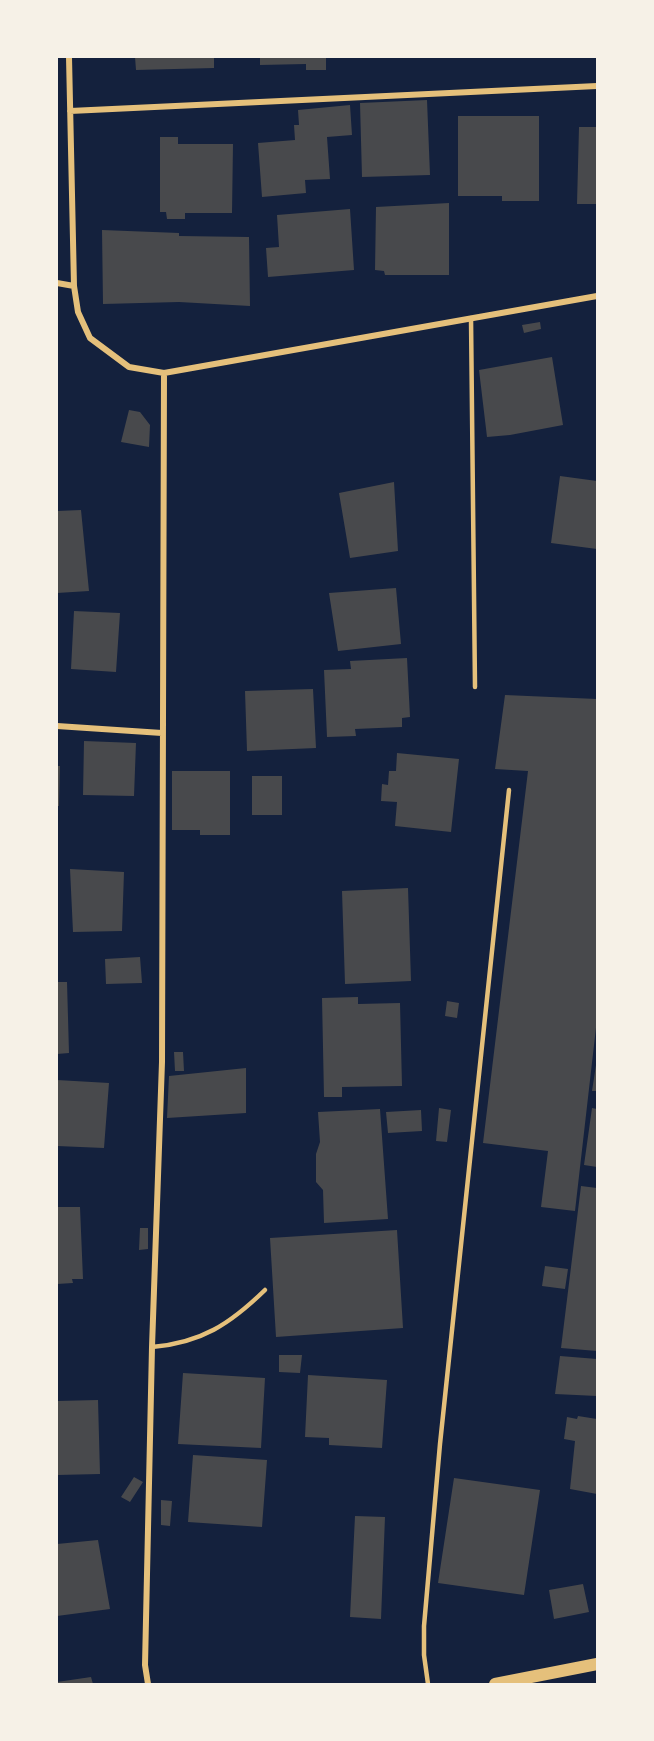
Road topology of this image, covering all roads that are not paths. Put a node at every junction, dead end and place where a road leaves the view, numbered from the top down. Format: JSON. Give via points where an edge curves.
{"nodes":[{"id":1,"x":69,"y":57,"type":"edge"},
{"id":2,"x":597,"y":86,"type":"edge"},
{"id":3,"x":70,"y":111,"type":"junction"},
{"id":4,"x":57,"y":283,"type":"edge"},
{"id":5,"x":74,"y":286,"type":"junction"},
{"id":6,"x":597,"y":296,"type":"edge"},
{"id":7,"x":471,"y":318,"type":"junction"},
{"id":8,"x":164,"y":373,"type":"junction"},
{"id":9,"x":475,"y":687,"type":"dead end"},
{"id":10,"x":57,"y":726,"type":"edge"},
{"id":11,"x":162,"y":733,"type":"junction"},
{"id":12,"x":509,"y":790,"type":"dead end"},
{"id":13,"x":265,"y":1290,"type":"dead end"},
{"id":14,"x":152,"y":1347,"type":"junction"},
{"id":15,"x":597,"y":1664,"type":"edge"},
{"id":16,"x":148,"y":1684,"type":"edge"},
{"id":17,"x":428,"y":1684,"type":"edge"},
{"id":18,"x":495,"y":1684,"type":"edge"}],
"edges":[{"from":1,"to":3,"type":"street"},
{"from":2,"to":3,"type":"street"},
{"from":3,"to":5,"type":"street"},
{"from":4,"to":5,"type":"street"},
{"from":5,"to":8,"type":"street","via":[[78,312],[90,338],[129,367]]},
{"from":6,"to":7,"type":"street"},
{"from":7,"to":8,"type":"street"},
{"from":7,"to":9,"type":"lane"},
{"from":8,"to":11,"type":"street"},
{"from":10,"to":11,"type":"street"},
{"from":11,"to":14,"type":"street","via":[[162,1062]]},
{"from":12,"to":17,"type":"lane","via":[[440,1444],[424,1626]]},
{"from":13,"to":14,"type":"lane","via":[[227,1324],[169,1346]]},
{"from":14,"to":16,"type":"street","via":[[145,1665]]},
{"from":15,"to":18,"type":"main road"}]}
